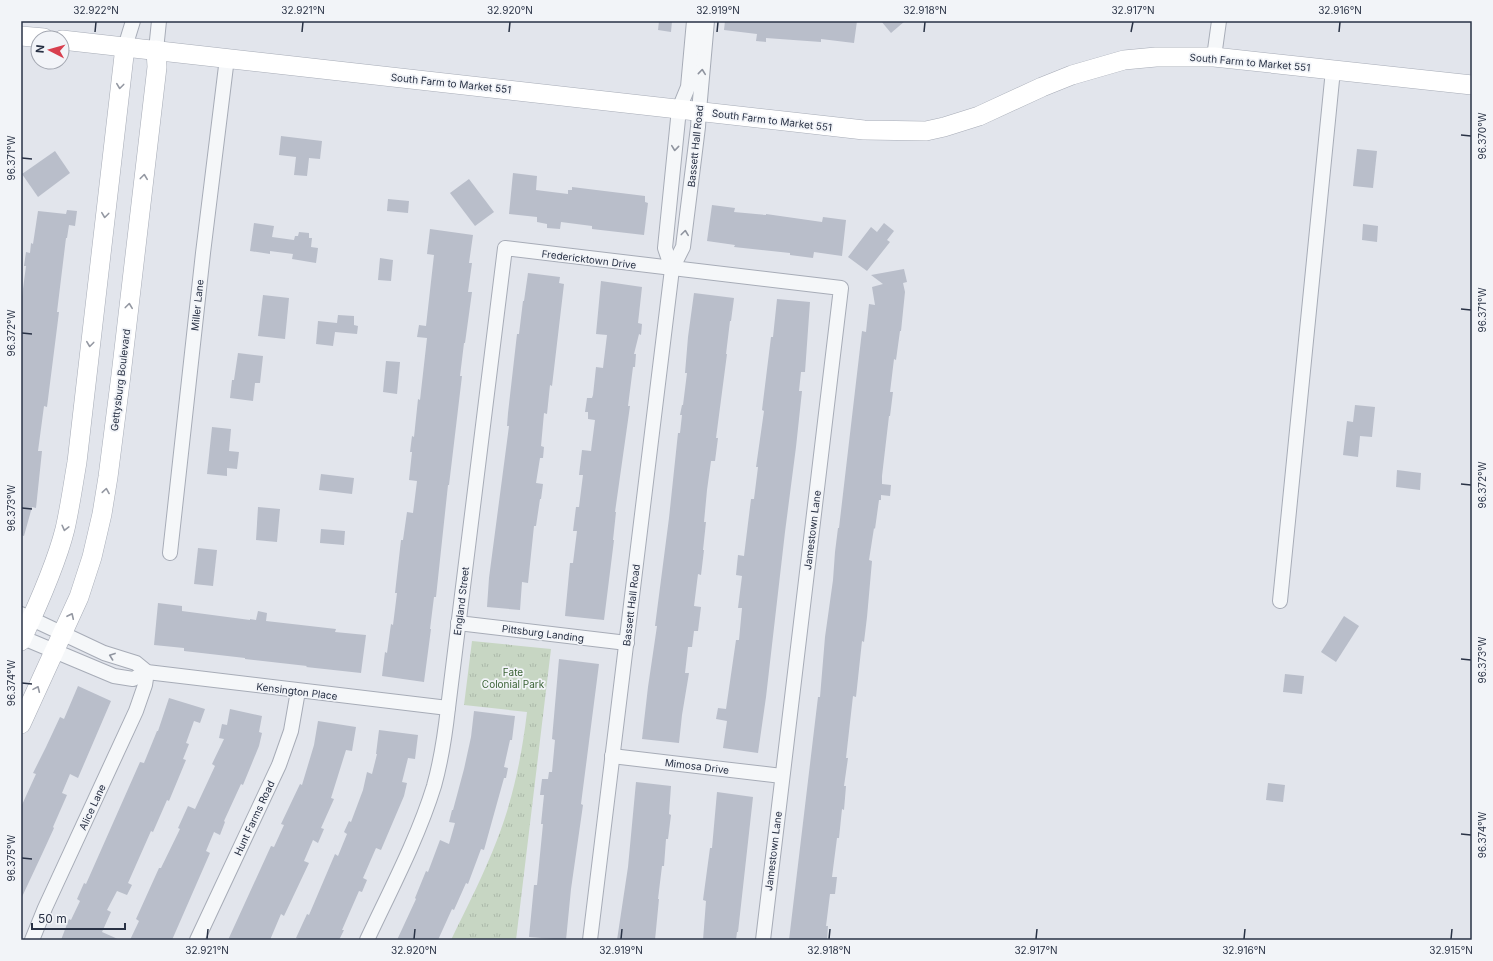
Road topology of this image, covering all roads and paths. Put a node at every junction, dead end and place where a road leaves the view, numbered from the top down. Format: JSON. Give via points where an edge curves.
{"nodes":[{"id":1,"x":133,"y":21,"type":"edge"},
{"id":2,"x":158,"y":21,"type":"edge"},
{"id":3,"x":694,"y":21,"type":"edge"},
{"id":4,"x":707,"y":21,"type":"edge"},
{"id":5,"x":1219,"y":21,"type":"edge"},
{"id":6,"x":70,"y":41,"type":"edge"},
{"id":7,"x":125,"y":47,"type":"junction"},
{"id":8,"x":156,"y":50,"type":"junction"},
{"id":9,"x":1214,"y":57,"type":"junction"},
{"id":10,"x":227,"y":58,"type":"junction"},
{"id":11,"x":1333,"y":70,"type":"junction"},
{"id":12,"x":1472,"y":85,"type":"edge"},
{"id":13,"x":679,"y":109,"type":"junction"},
{"id":14,"x":698,"y":111,"type":"junction"},
{"id":15,"x":505,"y":248,"type":"joint"},
{"id":16,"x":672,"y":269,"type":"junction"},
{"id":17,"x":170,"y":553,"type":"dead end"},
{"id":18,"x":1280,"y":601,"type":"dead end"},
{"id":19,"x":26,"y":616,"type":"edge"},
{"id":20,"x":458,"y":623,"type":"junction"},
{"id":21,"x":62,"y":633,"type":"junction"},
{"id":22,"x":22,"y":638,"type":"edge"},
{"id":23,"x":627,"y":642,"type":"junction"},
{"id":24,"x":54,"y":651,"type":"junction"},
{"id":25,"x":147,"y":672,"type":"junction"},
{"id":26,"x":298,"y":691,"type":"junction"},
{"id":27,"x":448,"y":708,"type":"junction"},
{"id":28,"x":21,"y":724,"type":"edge"},
{"id":29,"x":612,"y":756,"type":"junction"},
{"id":30,"x":782,"y":776,"type":"junction"},
{"id":31,"x":32,"y":940,"type":"edge"},
{"id":32,"x":197,"y":940,"type":"edge"},
{"id":33,"x":367,"y":940,"type":"edge"},
{"id":34,"x":590,"y":940,"type":"edge"},
{"id":35,"x":763,"y":940,"type":"edge"}],
"edges":[{"from":1,"to":7,"type":"street"},
{"from":2,"to":8,"type":"street","name":"Gettysburg Boulevard"},
{"from":3,"to":13,"type":"street","name":"Bassett Hall Road","via":[[688,87]]},
{"from":14,"to":4,"type":"street","name":"Bassett Hall Road","one_way":true},
{"from":5,"to":9,"type":"street"},
{"from":6,"to":7,"type":"main road","name":"South Farm to Market 551"},
{"from":7,"to":8,"type":"main road","name":"South Farm to Market 551"},
{"from":7,"to":19,"type":"main road","one_way":true,"via":[[74,477],[65,529],[54,560]]},
{"from":8,"to":10,"type":"main road","name":"South Farm to Market 551"},
{"from":21,"to":8,"type":"main road","name":"Gettysburg Boulevard","one_way":true,"via":[[79,596],[92,557],[108,477],[157,67]]},
{"from":9,"to":11,"type":"main road","name":"South Farm to Market 551"},
{"from":9,"to":14,"type":"main road","name":"South Farm to Market 551","via":[[1124,60],[1072,75],[979,116],[926,131],[864,130]]},
{"from":10,"to":13,"type":"main road","name":"South Farm to Market 551"},
{"from":10,"to":17,"type":"street","name":"Miller Lane"},
{"from":11,"to":12,"type":"main road","name":"South Farm to Market 551"},
{"from":11,"to":18,"type":"street"},
{"from":13,"to":14,"type":"main road","name":"South Farm to Market 551"},
{"from":13,"to":16,"type":"street","name":"Bassett Hall Road","one_way":true,"via":[[665,248]]},
{"from":16,"to":14,"type":"street","name":"Bassett Hall Road","one_way":true,"via":[[683,247]]},
{"from":15,"to":16,"type":"street","name":"Fredericktown Drive"},
{"from":15,"to":20,"type":"street","name":"England Street"},
{"from":16,"to":23,"type":"street","name":"Bassett Hall Road"},
{"from":16,"to":30,"type":"street","name":"Jamestown Lane","via":[[841,288]]},
{"from":19,"to":21,"type":"street","name":"Kensington Place"},
{"from":19,"to":22,"type":"main road"},
{"from":20,"to":23,"type":"street","name":"Pittsburg Landing"},
{"from":20,"to":27,"type":"street","name":"England Street"},
{"from":21,"to":24,"type":"main road","name":"Gettysburg Boulevard"},
{"from":25,"to":21,"type":"street","name":"Kensington Place","one_way":true,"via":[[136,663],[104,653]]},
{"from":22,"to":24,"type":"street","name":"Kensington Place"},
{"from":23,"to":29,"type":"street","name":"Bassett Hall Road"},
{"from":24,"to":25,"type":"street","name":"Kensington Place","via":[[114,676],[133,679]]},
{"from":28,"to":24,"type":"main road","name":"Gettysburg Boulevard","one_way":true},
{"from":25,"to":26,"type":"street","name":"Kensington Place"},
{"from":25,"to":31,"type":"street","name":"Alice Lane","via":[[136,711]]},
{"from":26,"to":27,"type":"street","name":"Kensington Place"},
{"from":26,"to":32,"type":"street","name":"Hunt Farms Road","via":[[291,731],[279,765]]},
{"from":27,"to":33,"type":"street","name":"England Street","via":[[440,763],[429,801]]},
{"from":29,"to":30,"type":"street","name":"Mimosa Drive"},
{"from":29,"to":34,"type":"street","name":"Bassett Hall Road"},
{"from":30,"to":35,"type":"street","name":"Jamestown Lane"}]}
